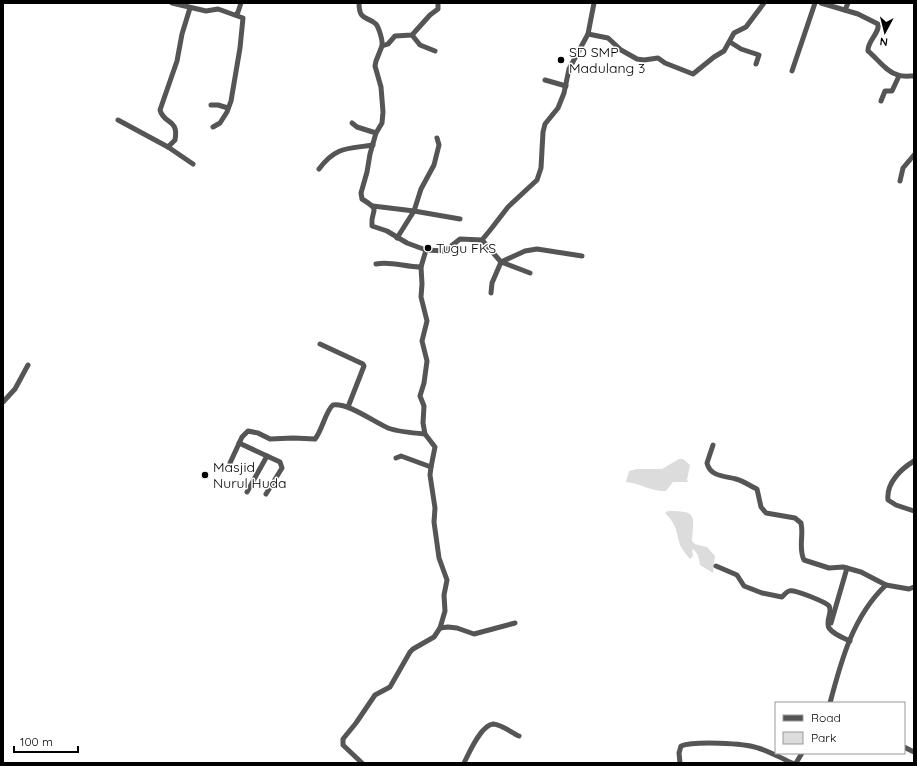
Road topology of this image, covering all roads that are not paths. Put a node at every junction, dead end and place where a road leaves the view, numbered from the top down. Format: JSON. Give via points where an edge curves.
{"nodes":[{"id":1,"x":172,"y":3,"type":"edge"},
{"id":2,"x":240,"y":3,"type":"edge"},
{"id":3,"x":359,"y":3,"type":"edge"},
{"id":4,"x":438,"y":3,"type":"edge"},
{"id":5,"x":594,"y":3,"type":"edge"},
{"id":6,"x":764,"y":3,"type":"edge"},
{"id":7,"x":815,"y":3,"type":"edge"},
{"id":8,"x":821,"y":3,"type":"edge"},
{"id":9,"x":848,"y":3,"type":"edge"},
{"id":10,"x":190,"y":8,"type":"junction"},
{"id":11,"x":845,"y":10,"type":"junction"},
{"id":12,"x":236,"y":15,"type":"junction"},
{"id":13,"x":588,"y":34,"type":"junction"},
{"id":14,"x":412,"y":35,"type":"junction"},
{"id":15,"x":730,"y":42,"type":"junction"},
{"id":16,"x":382,"y":46,"type":"junction"},
{"id":17,"x":436,"y":51,"type":"dead end"},
{"id":18,"x":756,"y":64,"type":"dead end"},
{"id":19,"x":792,"y":71,"type":"dead end"},
{"id":20,"x":899,"y":76,"type":"junction"},
{"id":21,"x":914,"y":76,"type":"edge"},
{"id":22,"x":545,"y":80,"type":"dead end"},
{"id":23,"x":566,"y":86,"type":"junction"},
{"id":24,"x":881,"y":101,"type":"dead end"},
{"id":25,"x":211,"y":106,"type":"dead end"},
{"id":26,"x":228,"y":108,"type":"junction"},
{"id":27,"x":118,"y":120,"type":"dead end"},
{"id":28,"x":352,"y":123,"type":"dead end"},
{"id":29,"x":213,"y":127,"type":"dead end"},
{"id":30,"x":376,"y":132,"type":"junction"},
{"id":31,"x":437,"y":138,"type":"dead end"},
{"id":32,"x":373,"y":145,"type":"junction"},
{"id":33,"x":168,"y":147,"type":"junction"},
{"id":34,"x":914,"y":155,"type":"edge"},
{"id":35,"x":193,"y":164,"type":"dead end"},
{"id":36,"x":319,"y":169,"type":"dead end"},
{"id":37,"x":900,"y":181,"type":"dead end"},
{"id":38,"x":373,"y":206,"type":"junction"},
{"id":39,"x":414,"y":211,"type":"junction"},
{"id":40,"x":460,"y":219,"type":"dead end"},
{"id":41,"x":397,"y":238,"type":"junction"},
{"id":42,"x":482,"y":240,"type":"junction"},
{"id":43,"x":426,"y":250,"type":"junction"},
{"id":44,"x":582,"y":256,"type":"dead end"},
{"id":45,"x":501,"y":262,"type":"junction"},
{"id":46,"x":376,"y":264,"type":"dead end"},
{"id":47,"x":421,"y":267,"type":"junction"},
{"id":48,"x":530,"y":273,"type":"dead end"},
{"id":49,"x":491,"y":293,"type":"dead end"},
{"id":50,"x":320,"y":344,"type":"dead end"},
{"id":51,"x":28,"y":365,"type":"dead end"},
{"id":52,"x":3,"y":402,"type":"edge"},
{"id":53,"x":348,"y":407,"type":"junction"},
{"id":54,"x":425,"y":434,"type":"junction"},
{"id":55,"x":239,"y":443,"type":"junction"},
{"id":56,"x":713,"y":445,"type":"dead end"},
{"id":57,"x":267,"y":456,"type":"junction"},
{"id":58,"x":396,"y":458,"type":"dead end"},
{"id":59,"x":914,"y":461,"type":"edge"},
{"id":60,"x":230,"y":463,"type":"dead end"},
{"id":61,"x":431,"y":467,"type":"junction"},
{"id":62,"x":247,"y":492,"type":"dead end"},
{"id":63,"x":266,"y":494,"type":"dead end"},
{"id":64,"x":914,"y":511,"type":"edge"},
{"id":65,"x":716,"y":566,"type":"dead end"},
{"id":66,"x":847,"y":568,"type":"junction"},
{"id":67,"x":886,"y":585,"type":"junction"},
{"id":68,"x":914,"y":587,"type":"edge"},
{"id":69,"x":515,"y":623,"type":"dead end"},
{"id":70,"x":829,"y":627,"type":"junction"},
{"id":71,"x":440,"y":628,"type":"junction"},
{"id":72,"x":850,"y":641,"type":"junction"},
{"id":73,"x":830,"y":702,"type":"edge"},
{"id":74,"x":518,"y":736,"type":"dead end"},
{"id":75,"x":905,"y":748,"type":"edge"},
{"id":76,"x":914,"y":752,"type":"edge"},
{"id":77,"x":801,"y":754,"type":"edge"},
{"id":78,"x":362,"y":763,"type":"edge"},
{"id":79,"x":464,"y":763,"type":"edge"},
{"id":80,"x":680,"y":763,"type":"edge"},
{"id":81,"x":792,"y":763,"type":"edge"},
{"id":82,"x":796,"y":763,"type":"edge"}],
"edges":[{"from":1,"to":10,"type":"street"},
{"from":2,"to":12,"type":"street"},
{"from":3,"to":16,"type":"street","via":[[363,17],[377,27]]},
{"from":4,"to":14,"type":"street","via":[[438,9]]},
{"from":5,"to":13,"type":"street"},
{"from":6,"to":15,"type":"street","via":[[748,25],[734,33]]},
{"from":7,"to":19,"type":"street"},
{"from":8,"to":11,"type":"street"},
{"from":9,"to":11,"type":"street"},
{"from":10,"to":12,"type":"street","via":[[206,11],[218,8]]},
{"from":10,"to":33,"type":"street","via":[[182,34],[178,61],[160,110],[175,128],[175,140]]},
{"from":11,"to":20,"type":"street","via":[[878,24],[879,27],[868,50],[885,67]]},
{"from":12,"to":26,"type":"street","via":[[243,19]]},
{"from":13,"to":15,"type":"street","via":[[608,38],[637,60],[658,58],[665,64],[691,74],[724,52]]},
{"from":13,"to":23,"type":"street","via":[[569,69]]},
{"from":14,"to":16,"type":"street","via":[[395,36],[388,44]]},
{"from":14,"to":17,"type":"street","via":[[420,45]]},
{"from":15,"to":18,"type":"street","via":[[741,50],[759,55]]},
{"from":16,"to":30,"type":"street","via":[[375,63],[381,87],[383,112],[382,122]]},
{"from":20,"to":21,"type":"street"},
{"from":20,"to":24,"type":"street","via":[[892,91],[885,91]]},
{"from":22,"to":23,"type":"street"},
{"from":23,"to":42,"type":"street","via":[[558,108],[545,124],[541,168],[537,180],[508,207]]},
{"from":25,"to":26,"type":"street"},
{"from":26,"to":29,"type":"street","via":[[220,123]]},
{"from":27,"to":33,"type":"street"},
{"from":28,"to":30,"type":"street"},
{"from":30,"to":32,"type":"street"},
{"from":31,"to":39,"type":"street","via":[[437,155]]},
{"from":32,"to":36,"type":"street","via":[[341,150],[326,159]]},
{"from":32,"to":38,"type":"street","via":[[361,195],[362,199]]},
{"from":33,"to":35,"type":"street"},
{"from":34,"to":37,"type":"street","via":[[903,168]]},
{"from":38,"to":39,"type":"street"},
{"from":38,"to":41,"type":"street","via":[[372,226]]},
{"from":39,"to":40,"type":"street"},
{"from":39,"to":41,"type":"street"},
{"from":41,"to":43,"type":"street"},
{"from":42,"to":43,"type":"street","via":[[460,239],[445,251]]},
{"from":42,"to":45,"type":"street"},
{"from":43,"to":47,"type":"street"},
{"from":44,"to":45,"type":"street","via":[[537,249],[525,251]]},
{"from":45,"to":48,"type":"street"},
{"from":45,"to":49,"type":"street","via":[[492,283]]},
{"from":46,"to":47,"type":"street"},
{"from":47,"to":54,"type":"street","via":[[421,300],[427,324],[422,342],[427,361],[420,396],[424,406]]},
{"from":50,"to":53,"type":"street","via":[[364,366]]},
{"from":51,"to":52,"type":"street","via":[[15,389]]},
{"from":53,"to":54,"type":"street","via":[[389,428]]},
{"from":53,"to":55,"type":"street","via":[[336,404],[330,407],[316,440],[270,439],[248,431]]},
{"from":54,"to":61,"type":"street","via":[[435,447]]},
{"from":55,"to":57,"type":"street"},
{"from":55,"to":60,"type":"street"},
{"from":56,"to":66,"type":"street","via":[[707,466],[714,473],[721,477],[737,479],[757,489],[761,507],[766,513],[795,518],[801,523],[801,552],[804,560],[829,568]]},
{"from":57,"to":62,"type":"street"},
{"from":57,"to":63,"type":"street","via":[[280,462],[282,468]]},
{"from":58,"to":61,"type":"street","via":[[401,456]]},
{"from":59,"to":64,"type":"street","via":[[890,485],[888,500]]},
{"from":61,"to":71,"type":"street","via":[[438,558],[447,580],[444,595],[445,611]]},
{"from":65,"to":70,"type":"street","via":[[737,575],[744,586],[762,593],[782,597],[788,591],[794,591],[824,602],[830,609]]},
{"from":66,"to":67,"type":"street"},
{"from":66,"to":70,"type":"street"},
{"from":67,"to":68,"type":"street","via":[[909,589]]},
{"from":67,"to":72,"type":"street","via":[[870,602]]},
{"from":69,"to":71,"type":"street","via":[[474,634],[457,628]]},
{"from":70,"to":72,"type":"street","via":[[834,633]]},
{"from":71,"to":78,"type":"street","via":[[434,637],[410,652],[390,687],[375,695],[343,739],[343,745]]},
{"from":72,"to":73,"type":"street","via":[[841,662]]},
{"from":74,"to":79,"type":"street","via":[[493,724],[480,734]]},
{"from":75,"to":76,"type":"street"},
{"from":77,"to":82,"type":"street"},
{"from":80,"to":81,"type":"street","via":[[681,746],[711,744],[757,747]]}]}
